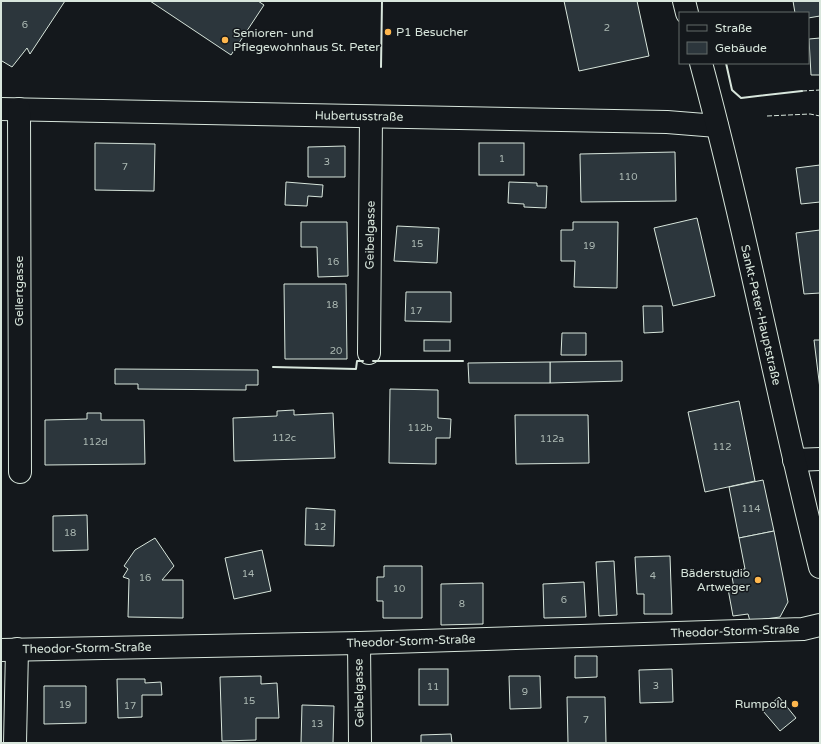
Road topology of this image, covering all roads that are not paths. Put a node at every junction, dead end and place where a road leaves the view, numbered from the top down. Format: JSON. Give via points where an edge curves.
{"nodes":[{"id":1,"x":684,"y":1,"type":"edge"},
{"id":2,"x":687,"y":12,"type":"edge"},
{"id":3,"x":701,"y":64,"type":"edge"},
{"id":4,"x":10,"y":109,"type":"edge"},
{"id":5,"x":371,"y":117,"type":"junction"},
{"id":6,"x":717,"y":126,"type":"junction"},
{"id":7,"x":369,"y":353,"type":"dead end"},
{"id":8,"x":820,"y":459,"type":"edge"},
{"id":9,"x":794,"y":460,"type":"junction"},
{"id":10,"x":20,"y":472,"type":"dead end"},
{"id":11,"x":820,"y":567,"type":"edge"},
{"id":12,"x":820,"y":625,"type":"edge"},
{"id":13,"x":358,"y":643,"type":"junction"},
{"id":14,"x":9,"y":650,"type":"edge"},
{"id":15,"x":15,"y":743,"type":"edge"},
{"id":16,"x":360,"y":743,"type":"edge"}],
"edges":[{"from":1,"to":2,"type":"street"},
{"from":3,"to":6,"type":"street","name":"Sankt-Peter-Hauptstraße"},
{"from":4,"to":5,"type":"street","name":"Hubertusstraße"},
{"from":4,"to":10,"type":"street","name":"Gellertgasse"},
{"from":5,"to":6,"type":"street","name":"Hubertusstraße","via":[[651,122]]},
{"from":5,"to":7,"type":"street","name":"Geibelgasse"},
{"from":6,"to":9,"type":"street","name":"Sankt-Peter-Hauptstraße"},
{"from":8,"to":9,"type":"street"},
{"from":9,"to":11,"type":"street","name":"Sankt-Peter-Hauptstraße"},
{"from":12,"to":13,"type":"street","name":"Theodor-Storm-Straße","via":[[803,629]]},
{"from":13,"to":14,"type":"street","name":"Theodor-Storm-Straße"},
{"from":13,"to":16,"type":"street","name":"Geibelgasse"},
{"from":14,"to":15,"type":"street"}]}
